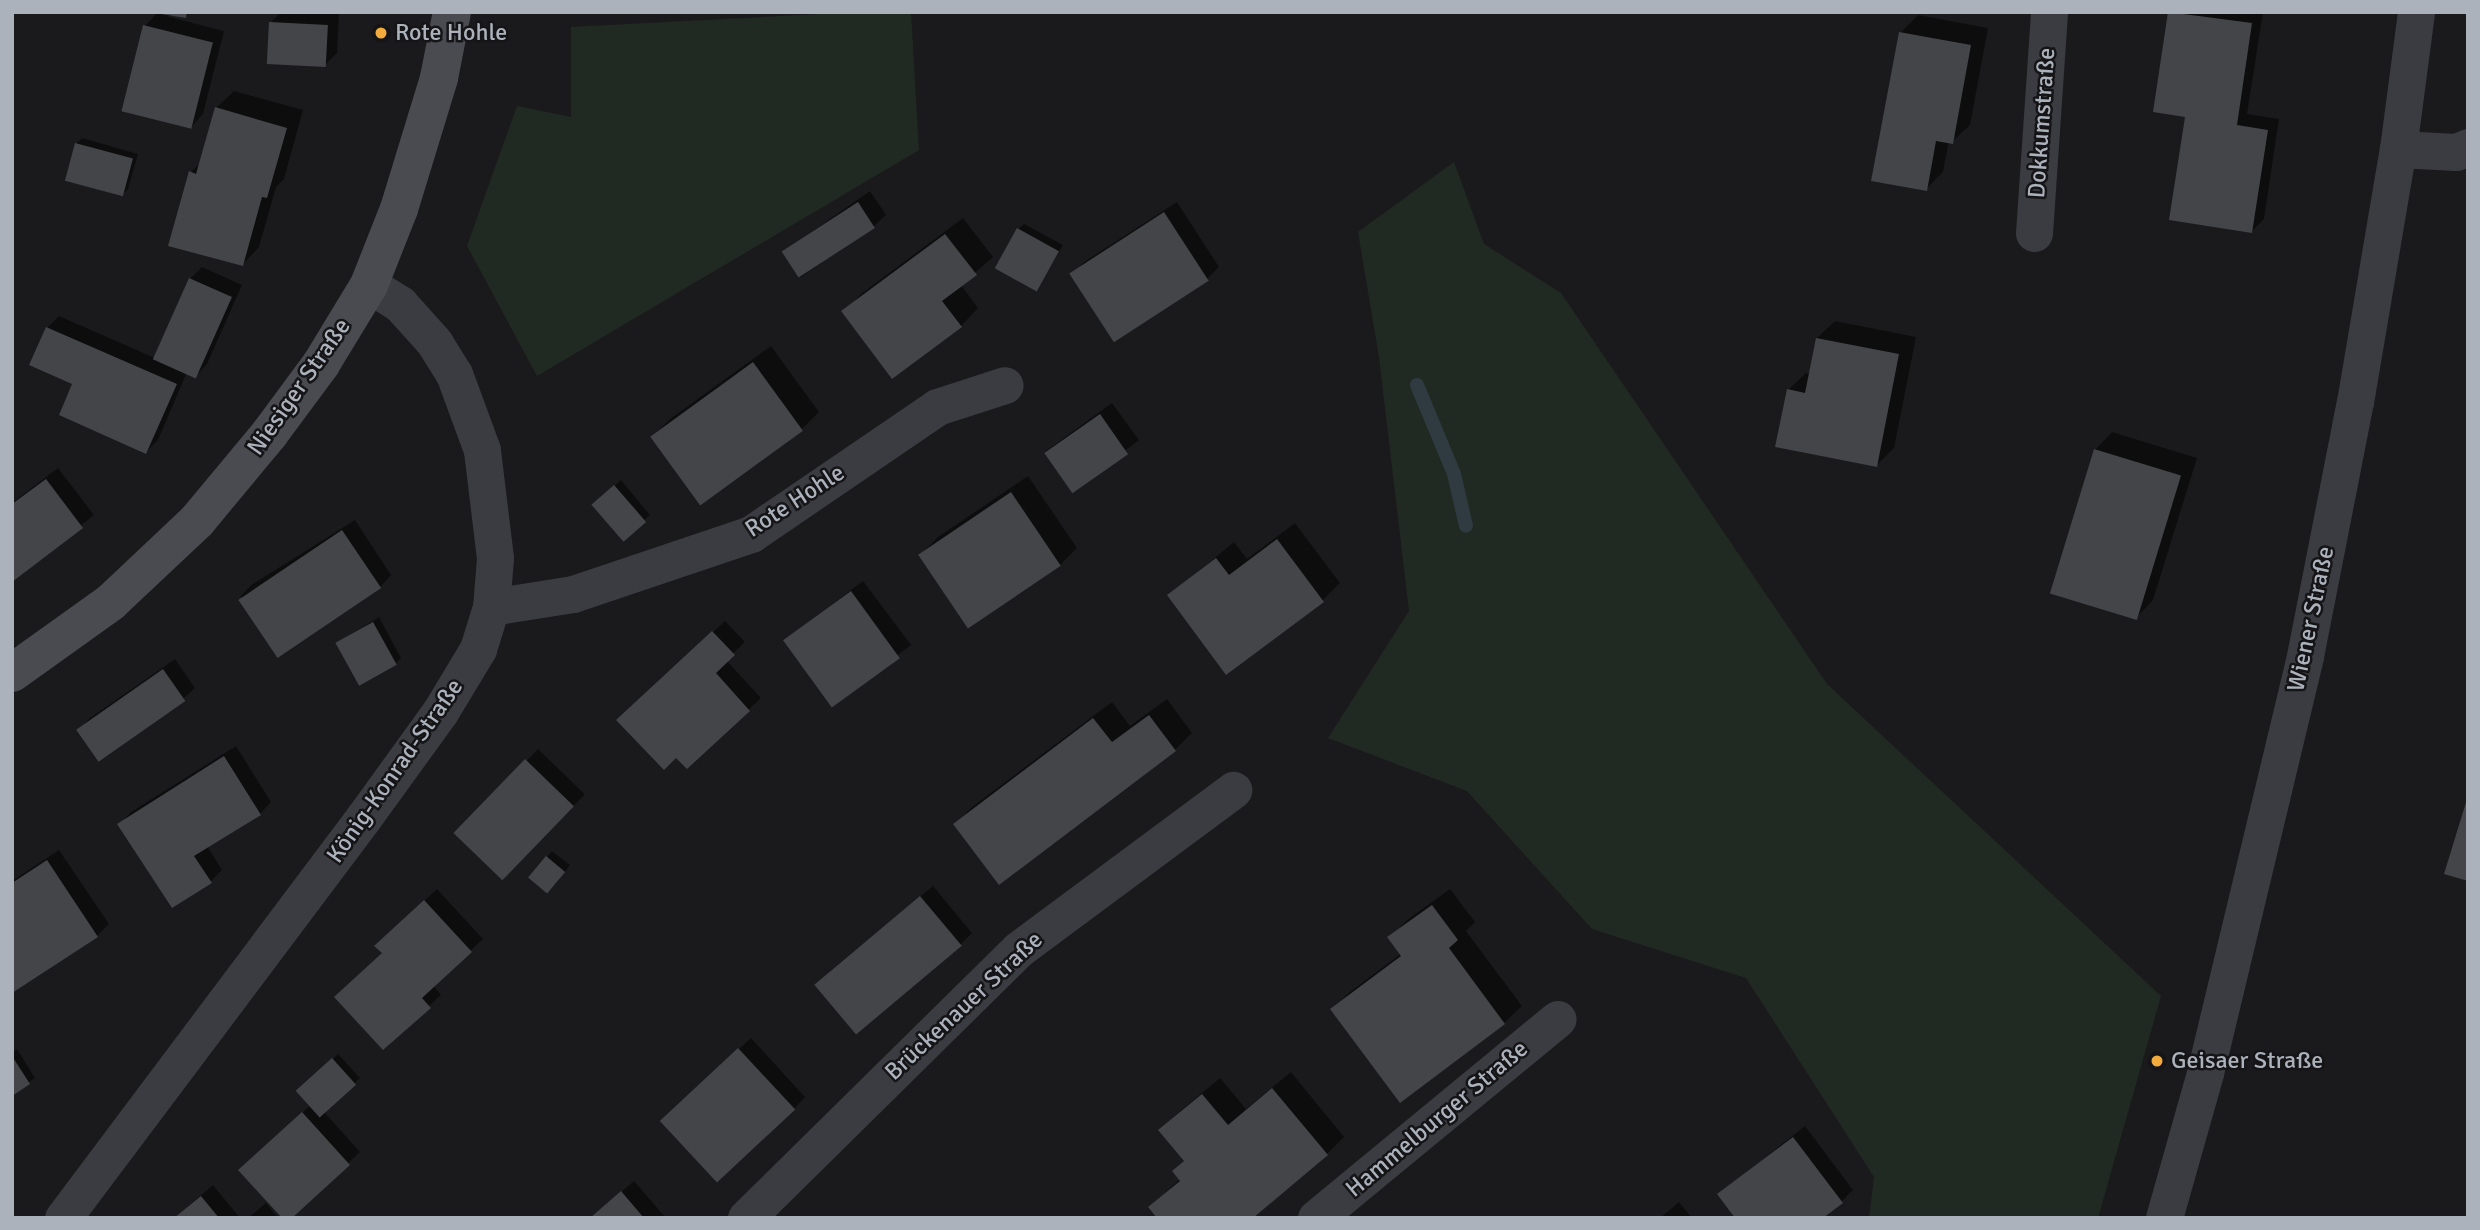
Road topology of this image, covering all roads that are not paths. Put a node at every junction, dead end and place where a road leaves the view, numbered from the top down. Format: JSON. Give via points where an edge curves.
{"nodes":[{"id":1,"x":452,"y":12,"type":"edge"},
{"id":2,"x":2049,"y":12,"type":"edge"},
{"id":3,"x":2416,"y":12,"type":"edge"},
{"id":4,"x":2468,"y":147,"type":"edge"},
{"id":5,"x":2398,"y":149,"type":"junction"},
{"id":6,"x":2034,"y":233,"type":"dead end"},
{"id":7,"x":369,"y":285,"type":"junction"},
{"id":8,"x":1005,"y":385,"type":"dead end"},
{"id":9,"x":491,"y":607,"type":"junction"},
{"id":10,"x":12,"y":673,"type":"edge"},
{"id":11,"x":1233,"y":790,"type":"dead end"},
{"id":12,"x":1557,"y":1019,"type":"dead end"},
{"id":13,"x":63,"y":1218,"type":"edge"},
{"id":14,"x":746,"y":1218,"type":"edge"},
{"id":15,"x":1316,"y":1218,"type":"edge"},
{"id":16,"x":2164,"y":1218,"type":"edge"}],
"edges":[{"from":1,"to":7,"type":"main road","name":"Niesiger Straße","via":[[427,118]]},
{"from":2,"to":6,"type":"street","name":"Dokkumstraße"},
{"from":3,"to":5,"type":"street","name":"Wiener Straße"},
{"from":4,"to":5,"type":"street","via":[[2456,152]]},
{"from":5,"to":16,"type":"street","name":"Wiener Straße","via":[[2305,656],[2205,1073]]},
{"from":7,"to":9,"type":"street","name":"König-Konrad-Straße","via":[[400,304],[435,343],[470,411],[489,497],[495,558]]},
{"from":7,"to":10,"type":"main road","name":"Niesiger Straße","via":[[321,364],[197,521],[111,602]]},
{"from":8,"to":9,"type":"street","name":"Rote Hohle","via":[[937,407],[751,534],[573,594]]},
{"from":9,"to":13,"type":"street","name":"König-Konrad-Straße","via":[[478,649],[440,712]]},
{"from":11,"to":14,"type":"street","name":"Brückenauer Straße","via":[[1019,948]]},
{"from":12,"to":15,"type":"street","name":"Hammelburger Straße"}]}
